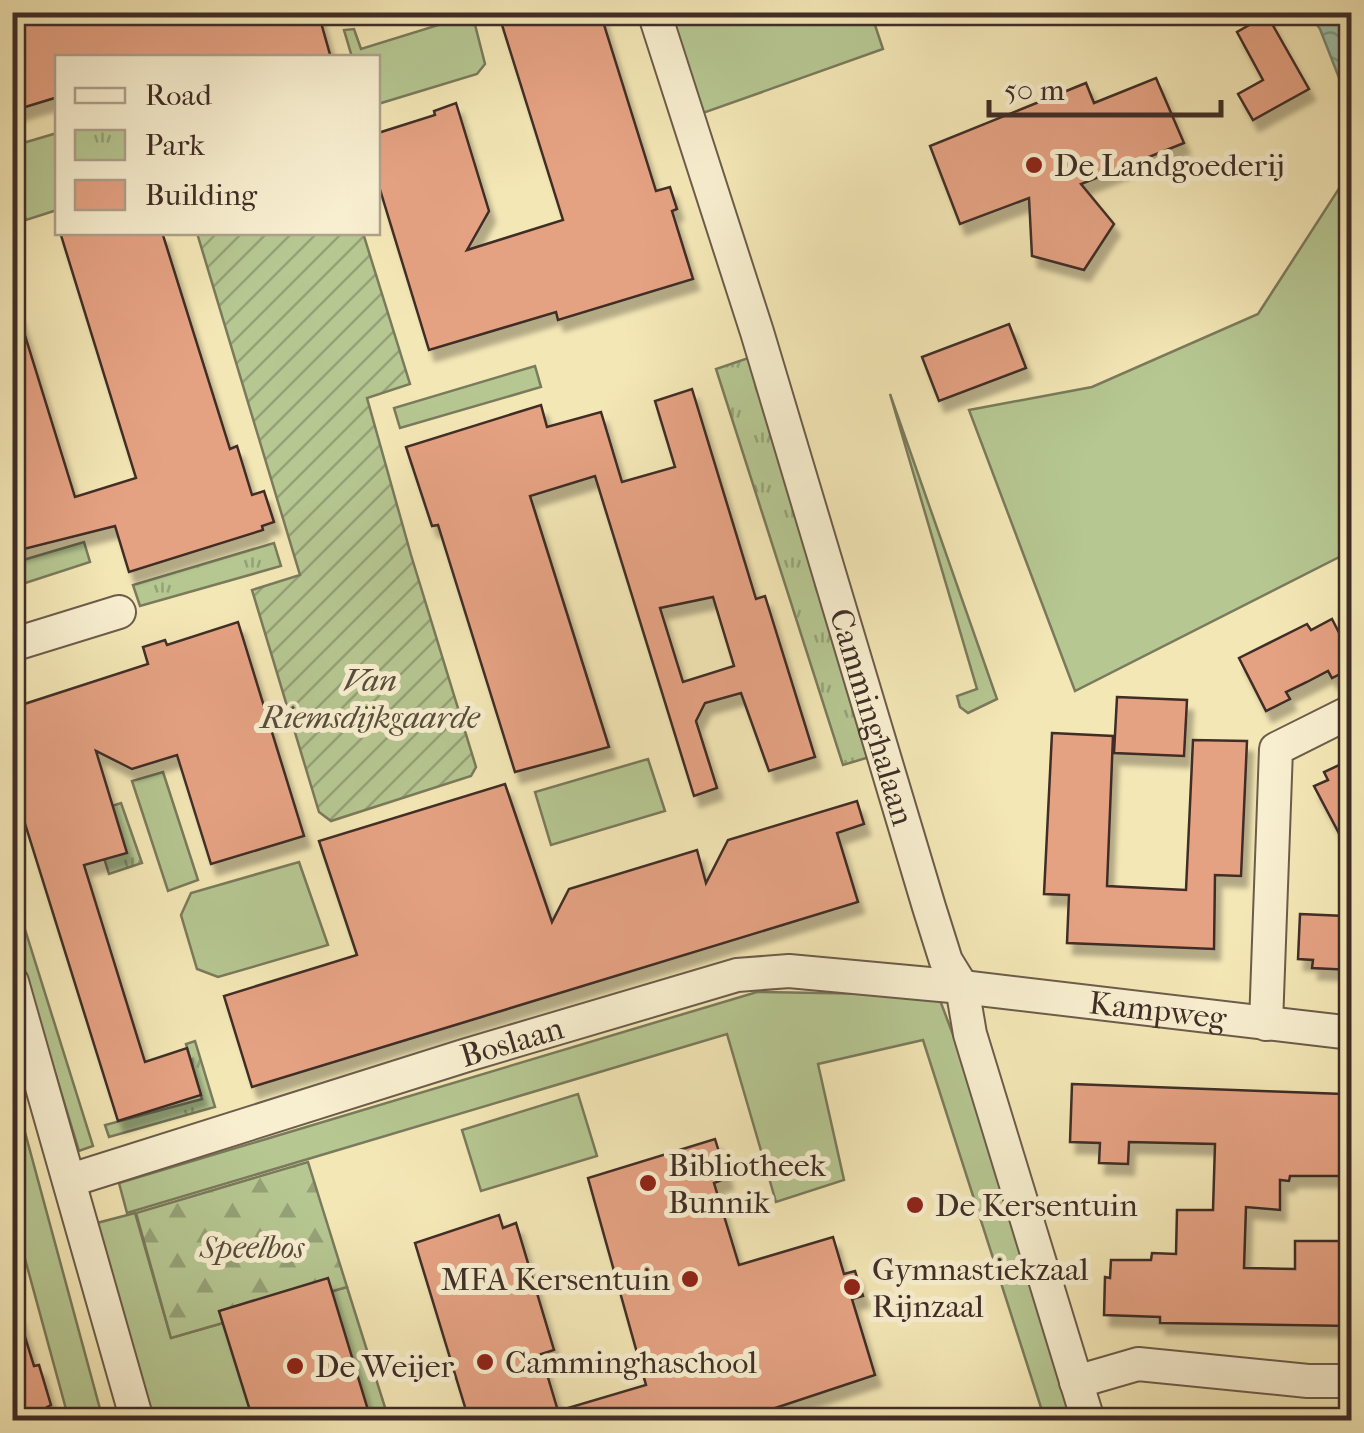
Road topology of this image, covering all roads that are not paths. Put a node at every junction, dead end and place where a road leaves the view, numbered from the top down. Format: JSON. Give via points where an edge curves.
{"nodes":[{"id":1,"x":654,"y":12,"type":"edge"},
{"id":2,"x":119,"y":612,"type":"dead end"},
{"id":3,"x":12,"y":646,"type":"edge"},
{"id":4,"x":1352,"y":711,"type":"edge"},
{"id":5,"x":962,"y":986,"type":"junction"},
{"id":6,"x":15,"y":999,"type":"edge"},
{"id":7,"x":1266,"y":1024,"type":"junction"},
{"id":8,"x":1352,"y":1034,"type":"edge"},
{"id":9,"x":71,"y":1180,"type":"junction"},
{"id":10,"x":1352,"y":1381,"type":"edge"},
{"id":11,"x":1076,"y":1382,"type":"junction"},
{"id":12,"x":137,"y":1420,"type":"edge"},
{"id":13,"x":1088,"y":1420,"type":"edge"}],
"edges":[{"from":1,"to":5,"type":"street","name":"Camminghalaan","via":[[946,961]]},
{"from":2,"to":3,"type":"street"},
{"from":4,"to":7,"type":"street","via":[[1276,749]]},
{"from":5,"to":7,"type":"street","name":"Kampweg"},
{"from":5,"to":9,"type":"street","name":"Boslaan","via":[[788,971],[736,975]]},
{"from":5,"to":11,"type":"street","name":"Camminghalaan","via":[[970,1034]]},
{"from":6,"to":9,"type":"street"},
{"from":7,"to":8,"type":"street","name":"Kampweg"},
{"from":9,"to":12,"type":"street"},
{"from":10,"to":11,"type":"street","via":[[1138,1364]]},
{"from":11,"to":13,"type":"street","name":"Camminghalaan"}]}
